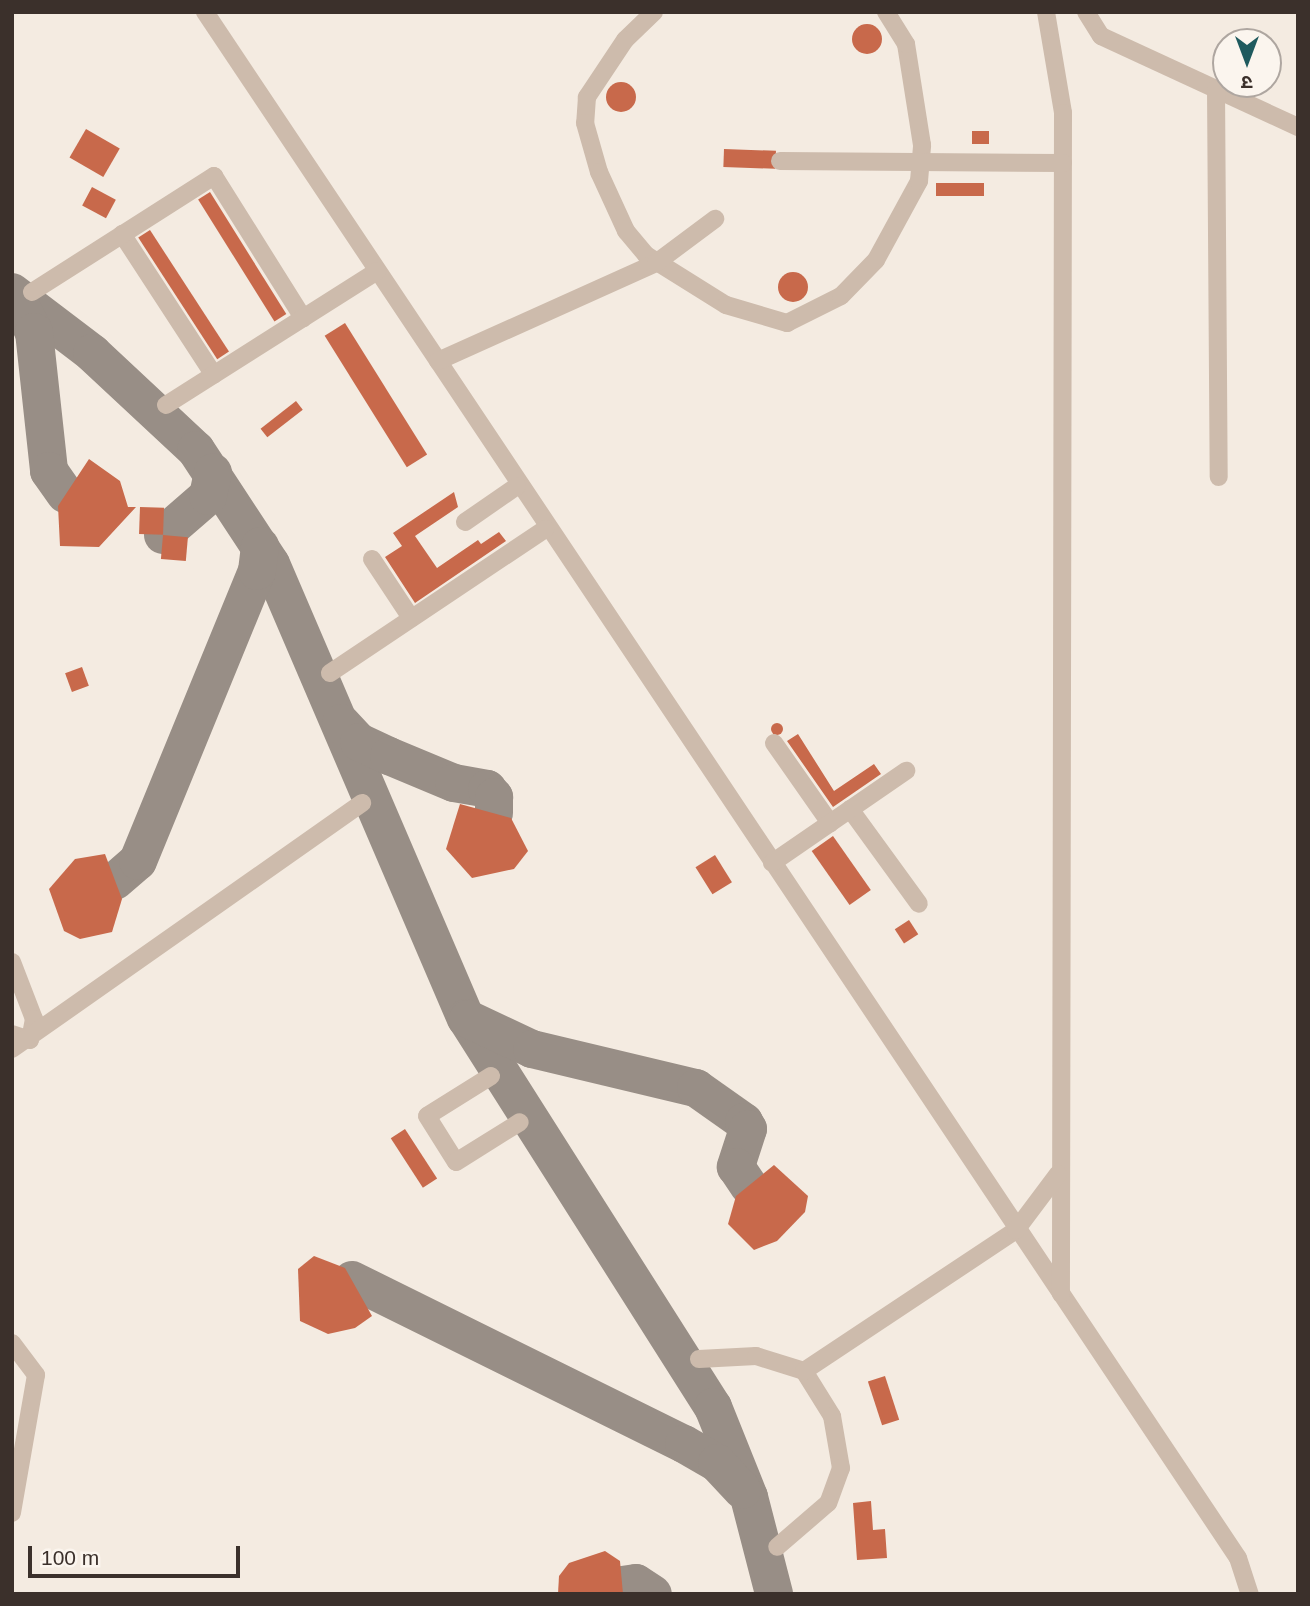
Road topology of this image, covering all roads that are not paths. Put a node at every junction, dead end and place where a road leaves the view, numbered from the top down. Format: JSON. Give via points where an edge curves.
{"nodes":[{"id":1,"x":205,"y":12,"type":"edge"},
{"id":2,"x":654,"y":12,"type":"edge"},
{"id":3,"x":886,"y":12,"type":"edge"},
{"id":4,"x":1046,"y":12,"type":"edge"},
{"id":5,"x":1086,"y":12,"type":"edge"},
{"id":6,"x":1212,"y":87,"type":"edge"},
{"id":7,"x":1216,"y":98,"type":"edge"},
{"id":8,"x":1235,"y":98,"type":"edge"},
{"id":9,"x":1298,"y":127,"type":"edge"},
{"id":10,"x":780,"y":161,"type":"dead end"},
{"id":11,"x":920,"y":162,"type":"junction"},
{"id":12,"x":1063,"y":163,"type":"junction"},
{"id":13,"x":715,"y":219,"type":"dead end"},
{"id":14,"x":122,"y":234,"type":"junction"},
{"id":15,"x":656,"y":263,"type":"junction"},
{"id":16,"x":377,"y":271,"type":"junction"},
{"id":17,"x":32,"y":292,"type":"dead end"},
{"id":18,"x":303,"y":318,"type":"junction"},
{"id":19,"x":438,"y":361,"type":"junction"},
{"id":20,"x":214,"y":375,"type":"junction"},
{"id":21,"x":166,"y":405,"type":"dead end"},
{"id":22,"x":1219,"y":477,"type":"dead end"},
{"id":23,"x":517,"y":486,"type":"junction"},
{"id":24,"x":465,"y":522,"type":"dead end"},
{"id":25,"x":545,"y":529,"type":"junction"},
{"id":26,"x":372,"y":559,"type":"dead end"},
{"id":27,"x":411,"y":618,"type":"junction"},
{"id":28,"x":330,"y":673,"type":"dead end"},
{"id":29,"x":774,"y":743,"type":"dead end"},
{"id":30,"x":906,"y":771,"type":"dead end"},
{"id":31,"x":362,"y":803,"type":"dead end"},
{"id":32,"x":850,"y":809,"type":"junction"},
{"id":33,"x":830,"y":823,"type":"junction"},
{"id":34,"x":772,"y":863,"type":"junction"},
{"id":35,"x":919,"y":904,"type":"dead end"},
{"id":36,"x":12,"y":962,"type":"edge"},
{"id":37,"x":18,"y":1042,"type":"edge"},
{"id":38,"x":12,"y":1066,"type":"edge"},
{"id":39,"x":491,"y":1076,"type":"dead end"},
{"id":40,"x":520,"y":1122,"type":"dead end"},
{"id":41,"x":1058,"y":1174,"type":"junction"},
{"id":42,"x":1016,"y":1230,"type":"junction"},
{"id":43,"x":1061,"y":1294,"type":"junction"},
{"id":44,"x":12,"y":1343,"type":"edge"},
{"id":45,"x":699,"y":1359,"type":"dead end"},
{"id":46,"x":804,"y":1371,"type":"junction"},
{"id":47,"x":12,"y":1513,"type":"edge"},
{"id":48,"x":776,"y":1547,"type":"dead end"},
{"id":49,"x":1250,"y":1594,"type":"edge"}],
"edges":[{"from":1,"to":16,"type":"street"},
{"from":2,"to":15,"type":"street","via":[[597,76],[585,122],[626,231]]},
{"from":3,"to":11,"type":"street","via":[[906,44]]},
{"from":4,"to":12,"type":"street","via":[[1063,113]]},
{"from":5,"to":6,"type":"street","via":[[1101,36]]},
{"from":7,"to":22,"type":"street"},
{"from":8,"to":9,"type":"street"},
{"from":10,"to":11,"type":"street"},
{"from":11,"to":12,"type":"street"},
{"from":11,"to":15,"type":"street","via":[[905,213],[876,260],[814,315],[787,323],[762,320]]},
{"from":12,"to":41,"type":"street"},
{"from":13,"to":15,"type":"street"},
{"from":14,"to":17,"type":"street"},
{"from":14,"to":18,"type":"street","via":[[214,176]]},
{"from":14,"to":20,"type":"street"},
{"from":15,"to":19,"type":"street"},
{"from":16,"to":18,"type":"street"},
{"from":16,"to":19,"type":"street"},
{"from":18,"to":20,"type":"street"},
{"from":19,"to":23,"type":"street"},
{"from":20,"to":21,"type":"street"},
{"from":23,"to":24,"type":"street"},
{"from":23,"to":25,"type":"street"},
{"from":25,"to":27,"type":"street"},
{"from":25,"to":34,"type":"street"},
{"from":26,"to":27,"type":"street"},
{"from":27,"to":28,"type":"street"},
{"from":29,"to":33,"type":"street"},
{"from":30,"to":32,"type":"street"},
{"from":31,"to":37,"type":"street"},
{"from":32,"to":33,"type":"street"},
{"from":32,"to":35,"type":"street"},
{"from":33,"to":34,"type":"street"},
{"from":34,"to":42,"type":"street"},
{"from":36,"to":37,"type":"street","via":[[32,1003]]},
{"from":37,"to":38,"type":"street"},
{"from":39,"to":40,"type":"street","via":[[427,1116],[456,1162]]},
{"from":41,"to":42,"type":"street"},
{"from":41,"to":43,"type":"street"},
{"from":42,"to":43,"type":"street"},
{"from":42,"to":46,"type":"street"},
{"from":43,"to":49,"type":"street","via":[[1238,1558]]},
{"from":44,"to":47,"type":"street","via":[[36,1375]]},
{"from":45,"to":46,"type":"street","via":[[756,1356]]},
{"from":46,"to":48,"type":"street","via":[[832,1416],[841,1468],[828,1503]]}]}
